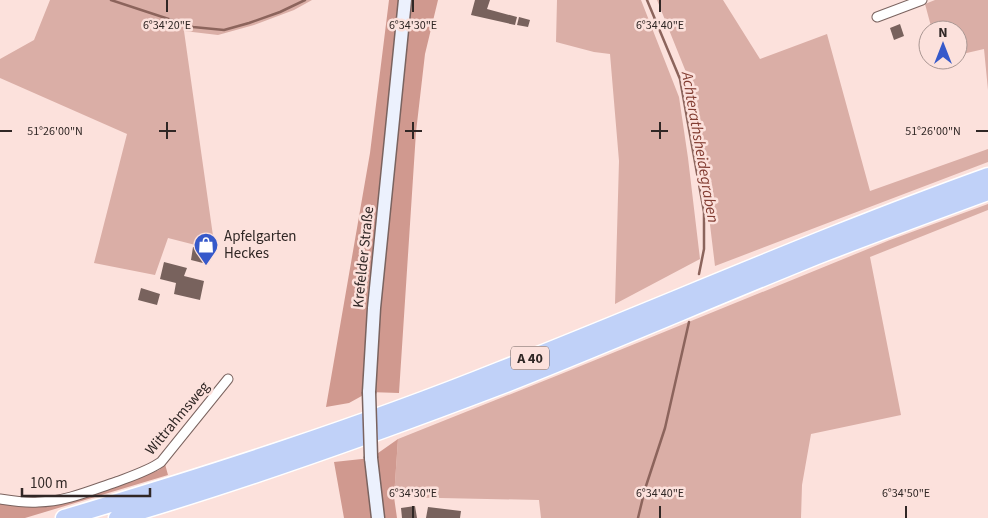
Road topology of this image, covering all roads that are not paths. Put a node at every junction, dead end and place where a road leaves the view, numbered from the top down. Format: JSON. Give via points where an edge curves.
{"nodes":[{"id":1,"x":405,"y":0,"type":"edge"},
{"id":2,"x":922,"y":0,"type":"edge"},
{"id":3,"x":877,"y":17,"type":"dead end"},
{"id":4,"x":988,"y":176,"type":"edge"},
{"id":5,"x":988,"y":192,"type":"edge"},
{"id":6,"x":228,"y":379,"type":"dead end"},
{"id":7,"x":0,"y":499,"type":"edge"},
{"id":8,"x":64,"y":518,"type":"edge"},
{"id":9,"x":117,"y":518,"type":"edge"},
{"id":10,"x":378,"y":518,"type":"edge"}],
"edges":[{"from":1,"to":10,"type":"main road","name":"Krefelder Straße","bridge":true,"via":[[374,308],[369,392],[371,458]]},
{"from":2,"to":3,"type":"street"},
{"from":4,"to":8,"type":"highway","number":"A 40","via":[[814,242],[398,409]]},
{"from":5,"to":9,"type":"highway","number":"A 40","via":[[818,256],[384,430]]},
{"from":6,"to":7,"type":"street","name":"Wittrahmsweg","via":[[162,462],[151,469],[60,499],[15,502]]}]}
